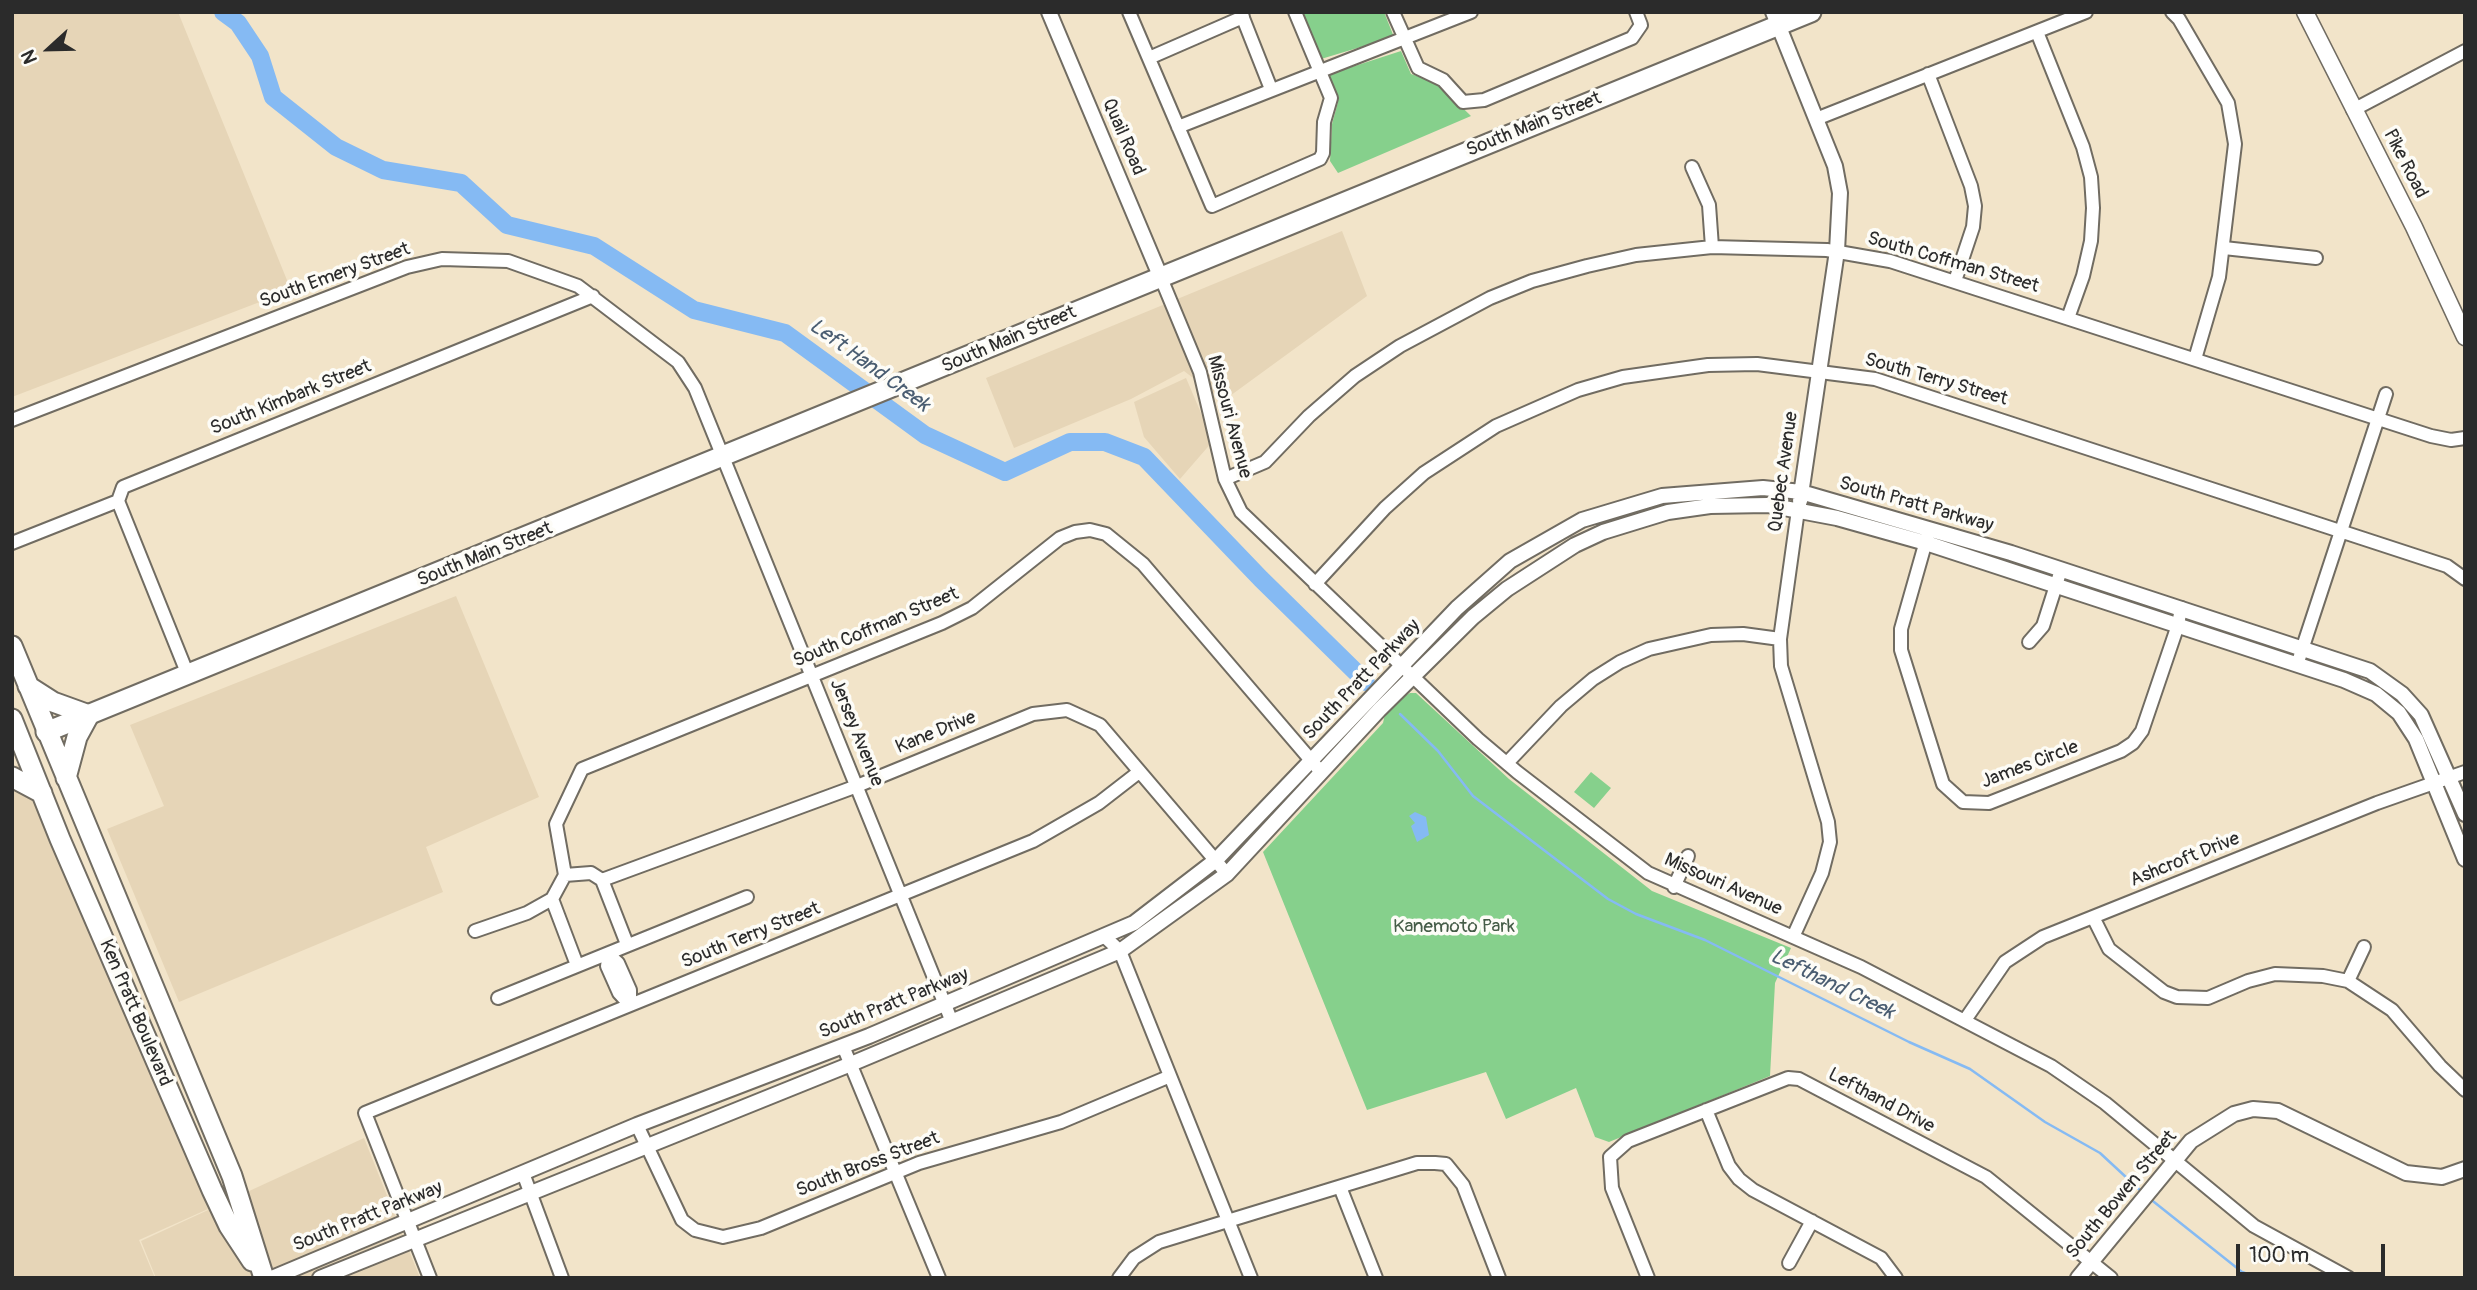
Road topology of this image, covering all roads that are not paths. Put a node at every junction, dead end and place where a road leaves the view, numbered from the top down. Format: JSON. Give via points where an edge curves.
{"nodes":[{"id":1,"x":1049,"y":12,"type":"edge"},
{"id":2,"x":1129,"y":12,"type":"edge"},
{"id":3,"x":1295,"y":12,"type":"edge"},
{"id":4,"x":1393,"y":12,"type":"edge"},
{"id":5,"x":1471,"y":12,"type":"edge"},
{"id":6,"x":1636,"y":12,"type":"edge"},
{"id":7,"x":1811,"y":12,"type":"edge"},
{"id":8,"x":2086,"y":12,"type":"edge"},
{"id":9,"x":2172,"y":12,"type":"edge"},
{"id":10,"x":2305,"y":12,"type":"edge"},
{"id":11,"x":1242,"y":15,"type":"edge"},
{"id":12,"x":1776,"y":19,"type":"edge"},
{"id":13,"x":2037,"y":32,"type":"junction"},
{"id":14,"x":1404,"y":40,"type":"junction"},
{"id":15,"x":2465,"y":51,"type":"edge"},
{"id":16,"x":1149,"y":58,"type":"junction"},
{"id":17,"x":1319,"y":70,"type":"junction"},
{"id":18,"x":1928,"y":74,"type":"junction"},
{"id":19,"x":1271,"y":89,"type":"junction"},
{"id":20,"x":2353,"y":110,"type":"junction"},
{"id":21,"x":1816,"y":119,"type":"junction"},
{"id":22,"x":1178,"y":127,"type":"junction"},
{"id":23,"x":1692,"y":167,"type":"dead end"},
{"id":24,"x":1712,"y":247,"type":"junction"},
{"id":25,"x":2224,"y":248,"type":"junction"},
{"id":26,"x":1837,"y":251,"type":"junction"},
{"id":27,"x":2316,"y":258,"type":"dead end"},
{"id":28,"x":1161,"y":278,"type":"junction"},
{"id":29,"x":1955,"y":281,"type":"junction"},
{"id":30,"x":593,"y":296,"type":"junction"},
{"id":31,"x":2068,"y":318,"type":"junction"},
{"id":32,"x":2465,"y":337,"type":"edge"},
{"id":33,"x":2195,"y":359,"type":"junction"},
{"id":34,"x":1819,"y":370,"type":"junction"},
{"id":35,"x":2386,"y":394,"type":"dead end"},
{"id":36,"x":2378,"y":417,"type":"junction"},
{"id":37,"x":12,"y":421,"type":"edge"},
{"id":38,"x":2465,"y":438,"type":"edge"},
{"id":39,"x":724,"y":458,"type":"junction"},
{"id":40,"x":1226,"y":479,"type":"junction"},
{"id":41,"x":1801,"y":492,"type":"junction"},
{"id":42,"x":118,"y":500,"type":"junction"},
{"id":43,"x":1798,"y":510,"type":"junction"},
{"id":44,"x":1928,"y":527,"type":"junction"},
{"id":45,"x":2340,"y":531,"type":"junction"},
{"id":46,"x":12,"y":543,"type":"edge"},
{"id":47,"x":1926,"y":543,"type":"junction"},
{"id":48,"x":2062,"y":569,"type":"junction"},
{"id":49,"x":2465,"y":579,"type":"edge"},
{"id":50,"x":1315,"y":584,"type":"junction"},
{"id":51,"x":2056,"y":586,"type":"junction"},
{"id":52,"x":2180,"y":608,"type":"junction"},
{"id":53,"x":2178,"y":625,"type":"junction"},
{"id":54,"x":1780,"y":639,"type":"junction"},
{"id":55,"x":2029,"y":642,"type":"dead end"},
{"id":56,"x":12,"y":646,"type":"edge"},
{"id":57,"x":2300,"y":649,"type":"junction"},
{"id":58,"x":2297,"y":665,"type":"junction"},
{"id":59,"x":1403,"y":666,"type":"junction"},
{"id":60,"x":188,"y":675,"type":"junction"},
{"id":61,"x":813,"y":676,"type":"junction"},
{"id":62,"x":1414,"y":677,"type":"junction"},
{"id":63,"x":27,"y":686,"type":"junction"},
{"id":64,"x":89,"y":715,"type":"junction"},
{"id":65,"x":12,"y":719,"type":"edge"},
{"id":66,"x":46,"y":732,"type":"junction"},
{"id":67,"x":17,"y":744,"type":"edge"},
{"id":68,"x":1311,"y":760,"type":"junction"},
{"id":69,"x":1507,"y":763,"type":"junction"},
{"id":70,"x":1139,"y":772,"type":"junction"},
{"id":71,"x":1321,"y":772,"type":"junction"},
{"id":72,"x":2465,"y":772,"type":"edge"},
{"id":73,"x":12,"y":777,"type":"edge"},
{"id":74,"x":66,"y":778,"type":"junction"},
{"id":75,"x":2450,"y":778,"type":"junction"},
{"id":76,"x":2434,"y":782,"type":"junction"},
{"id":77,"x":857,"y":786,"type":"junction"},
{"id":78,"x":42,"y":793,"type":"junction"},
{"id":79,"x":2465,"y":814,"type":"edge"},
{"id":80,"x":1688,"y":856,"type":"dead end"},
{"id":81,"x":2465,"y":859,"type":"edge"},
{"id":82,"x":1216,"y":860,"type":"junction"},
{"id":83,"x":1227,"y":874,"type":"junction"},
{"id":84,"x":565,"y":875,"type":"junction"},
{"id":85,"x":602,"y":880,"type":"junction"},
{"id":86,"x":1674,"y":887,"type":"junction"},
{"id":87,"x":900,"y":896,"type":"junction"},
{"id":88,"x":747,"y":897,"type":"dead end"},
{"id":89,"x":552,"y":899,"type":"junction"},
{"id":90,"x":2093,"y":917,"type":"junction"},
{"id":91,"x":475,"y":931,"type":"dead end"},
{"id":92,"x":1105,"y":937,"type":"junction"},
{"id":93,"x":1793,"y":937,"type":"junction"},
{"id":94,"x":627,"y":944,"type":"junction"},
{"id":95,"x":2364,"y":947,"type":"dead end"},
{"id":96,"x":1120,"y":951,"type":"junction"},
{"id":97,"x":609,"y":955,"type":"junction"},
{"id":98,"x":577,"y":965,"type":"junction"},
{"id":99,"x":2348,"y":981,"type":"junction"},
{"id":100,"x":498,"y":998,"type":"dead end"},
{"id":101,"x":945,"y":1004,"type":"junction"},
{"id":102,"x":630,"y":1005,"type":"junction"},
{"id":103,"x":1965,"y":1020,"type":"junction"},
{"id":104,"x":952,"y":1023,"type":"junction"},
{"id":105,"x":843,"y":1046,"type":"junction"},
{"id":106,"x":851,"y":1064,"type":"junction"},
{"id":107,"x":1168,"y":1077,"type":"junction"},
{"id":108,"x":2465,"y":1090,"type":"edge"},
{"id":109,"x":1706,"y":1110,"type":"junction"},
{"id":110,"x":637,"y":1125,"type":"junction"},
{"id":111,"x":648,"y":1145,"type":"junction"},
{"id":112,"x":2174,"y":1163,"type":"junction"},
{"id":113,"x":2465,"y":1169,"type":"edge"},
{"id":114,"x":895,"y":1172,"type":"junction"},
{"id":115,"x":523,"y":1173,"type":"junction"},
{"id":116,"x":1340,"y":1187,"type":"junction"},
{"id":117,"x":531,"y":1192,"type":"junction"},
{"id":118,"x":1228,"y":1220,"type":"junction"},
{"id":119,"x":1812,"y":1221,"type":"junction"},
{"id":120,"x":408,"y":1222,"type":"junction"},
{"id":121,"x":415,"y":1239,"type":"junction"},
{"id":122,"x":2092,"y":1262,"type":"junction"},
{"id":123,"x":1789,"y":1263,"type":"dead end"},
{"id":124,"x":263,"y":1278,"type":"edge"},
{"id":125,"x":272,"y":1278,"type":"edge"},
{"id":126,"x":320,"y":1278,"type":"edge"},
{"id":127,"x":430,"y":1278,"type":"edge"},
{"id":128,"x":562,"y":1278,"type":"edge"},
{"id":129,"x":939,"y":1278,"type":"edge"},
{"id":130,"x":1119,"y":1278,"type":"edge"},
{"id":131,"x":1251,"y":1278,"type":"edge"},
{"id":132,"x":1376,"y":1278,"type":"edge"},
{"id":133,"x":1499,"y":1278,"type":"edge"},
{"id":134,"x":1648,"y":1278,"type":"edge"},
{"id":135,"x":1896,"y":1278,"type":"edge"},
{"id":136,"x":2078,"y":1278,"type":"edge"},
{"id":137,"x":2111,"y":1278,"type":"edge"},
{"id":138,"x":2349,"y":1278,"type":"edge"}],
"edges":[{"from":1,"to":28,"type":"street","name":"Quail Road"},
{"from":2,"to":16,"type":"street"},
{"from":3,"to":17,"type":"street"},
{"from":4,"to":14,"type":"street"},
{"from":5,"to":14,"type":"street"},
{"from":6,"to":14,"type":"street","via":[[1641,25],[1632,38],[1483,100],[1463,102],[1443,80],[1418,68]]},
{"from":7,"to":12,"type":"main road","name":"South Main Street"},
{"from":8,"to":13,"type":"street"},
{"from":9,"to":25,"type":"street","via":[[2214,76],[2233,120],[2235,144]]},
{"from":10,"to":20,"type":"main road","name":"Pike Road"},
{"from":11,"to":16,"type":"street"},
{"from":11,"to":19,"type":"street"},
{"from":12,"to":21,"type":"street","name":"Quebec Avenue"},
{"from":12,"to":28,"type":"main road","name":"South Main Street"},
{"from":13,"to":18,"type":"street"},
{"from":13,"to":31,"type":"street","via":[[2091,177],[2091,241]]},
{"from":14,"to":17,"type":"street"},
{"from":15,"to":20,"type":"street"},
{"from":16,"to":22,"type":"street"},
{"from":17,"to":19,"type":"street"},
{"from":17,"to":22,"type":"street","via":[[1331,98],[1320,159],[1212,206]]},
{"from":18,"to":21,"type":"street"},
{"from":18,"to":29,"type":"street","via":[[1975,206]]},
{"from":19,"to":22,"type":"street"},
{"from":20,"to":32,"type":"main road","name":"Pike Road"},
{"from":21,"to":26,"type":"street","name":"Quebec Avenue","via":[[1835,166],[1840,193]]},
{"from":23,"to":24,"type":"street","via":[[1709,205]]},
{"from":24,"to":26,"type":"street","name":"South Coffman Street"},
{"from":24,"to":40,"type":"street","name":"South Coffman Street","via":[[1636,255],[1587,266],[1490,298],[1355,376],[1265,462]]},
{"from":25,"to":27,"type":"street"},
{"from":25,"to":33,"type":"street"},
{"from":26,"to":29,"type":"street","name":"South Coffman Street","via":[[1891,261]]},
{"from":26,"to":34,"type":"street","name":"Quebec Avenue"},
{"from":28,"to":39,"type":"main road","name":"South Main Street"},
{"from":28,"to":40,"type":"street","name":"Missouri Avenue","via":[[1208,396]]},
{"from":29,"to":31,"type":"street","name":"South Coffman Street"},
{"from":30,"to":37,"type":"street","name":"South Emery Street","via":[[556,276],[508,261],[442,259],[407,267]]},
{"from":30,"to":39,"type":"street","name":"South Emery Street","via":[[678,362],[695,388]]},
{"from":30,"to":42,"type":"street","name":"South Kimbark Street","via":[[123,487]]},
{"from":31,"to":33,"type":"street","name":"South Coffman Street"},
{"from":33,"to":36,"type":"street","name":"South Coffman Street"},
{"from":34,"to":41,"type":"street","name":"Quebec Avenue"},
{"from":34,"to":45,"type":"street","name":"South Terry Street","via":[[1875,380]]},
{"from":34,"to":50,"type":"street","name":"South Terry Street","via":[[1758,364],[1659,370],[1578,390],[1534,407],[1424,473]]},
{"from":35,"to":36,"type":"street"},
{"from":36,"to":38,"type":"street","name":"South Coffman Street","via":[[2431,436]]},
{"from":36,"to":45,"type":"street"},
{"from":39,"to":60,"type":"main road","name":"South Main Street"},
{"from":39,"to":61,"type":"street","name":"Jersey Avenue"},
{"from":40,"to":50,"type":"street","name":"Missouri Avenue","via":[[1241,512]]},
{"from":41,"to":43,"type":"street","name":"Quebec Avenue"},
{"from":41,"to":44,"type":"street","name":"South Pratt Parkway"},
{"from":41,"to":59,"type":"street","name":"South Pratt Parkway","via":[[1751,489],[1662,496],[1582,520],[1510,561],[1457,608]]},
{"from":42,"to":46,"type":"street","name":"South Kimbark Street"},
{"from":42,"to":60,"type":"street"},
{"from":43,"to":47,"type":"street","name":"South Pratt Parkway"},
{"from":43,"to":54,"type":"street","name":"Quebec Avenue"},
{"from":43,"to":62,"type":"street","name":"South Pratt Parkway","via":[[1768,505],[1710,506],[1668,512],[1593,536],[1507,589]]},
{"from":44,"to":47,"type":"street","name":"James Circle"},
{"from":44,"to":48,"type":"street","name":"South Pratt Parkway"},
{"from":45,"to":49,"type":"street","name":"South Terry Street","via":[[2447,566]]},
{"from":45,"to":57,"type":"street"},
{"from":47,"to":51,"type":"street","name":"South Pratt Parkway"},
{"from":47,"to":53,"type":"street","name":"James Circle","via":[[1901,629],[1901,650],[1943,784],[1962,802],[1989,803],[2133,743],[2142,731]]},
{"from":48,"to":51,"type":"street"},
{"from":48,"to":52,"type":"street","name":"South Pratt Parkway"},
{"from":50,"to":59,"type":"street","name":"Missouri Avenue"},
{"from":51,"to":53,"type":"street","name":"South Pratt Parkway"},
{"from":51,"to":55,"type":"street","via":[[2043,626]]},
{"from":52,"to":53,"type":"street","name":"James Circle"},
{"from":52,"to":57,"type":"street","name":"South Pratt Parkway"},
{"from":53,"to":58,"type":"street","name":"South Pratt Parkway"},
{"from":54,"to":69,"type":"street","via":[[1711,635],[1660,646],[1620,662],[1561,706]]},
{"from":54,"to":93,"type":"street","name":"Quebec Avenue","via":[[1787,690],[1825,811],[1830,842],[1822,873]]},
{"from":56,"to":63,"type":"main road","name":"Ken Pratt Boulevard"},
{"from":57,"to":58,"type":"street"},
{"from":57,"to":75,"type":"street","name":"South Pratt Parkway","via":[[2370,671],[2402,694],[2421,715]]},
{"from":58,"to":76,"type":"street","name":"South Pratt Parkway","via":[[2376,694],[2399,713]]},
{"from":59,"to":62,"type":"street","name":"Missouri Avenue"},
{"from":59,"to":68,"type":"street","name":"South Pratt Parkway"},
{"from":60,"to":64,"type":"main road","name":"South Main Street"},
{"from":61,"to":68,"type":"street","name":"South Coffman Street","via":[[972,608],[1060,538],[1090,530],[1113,538],[1143,564]]},
{"from":61,"to":77,"type":"street","name":"Jersey Avenue"},
{"from":61,"to":84,"type":"street","name":"South Coffman Street","via":[[582,769],[556,824]]},
{"from":62,"to":69,"type":"street","name":"Missouri Avenue"},
{"from":62,"to":71,"type":"street","name":"South Pratt Parkway"},
{"from":63,"to":64,"type":"main road","via":[[65,708]]},
{"from":63,"to":66,"type":"main road","name":"Ken Pratt Boulevard"},
{"from":64,"to":66,"type":"main road","name":"South Main Street"},
{"from":64,"to":74,"type":"main road","via":[[77,737]]},
{"from":65,"to":67,"type":"main road","name":"Ken Pratt Boulevard"},
{"from":66,"to":67,"type":"main road","name":"South Main Street"},
{"from":66,"to":74,"type":"main road","name":"Ken Pratt Boulevard"},
{"from":67,"to":78,"type":"main road","name":"Ken Pratt Boulevard"},
{"from":68,"to":71,"type":"street","name":"South Coffman Street"},
{"from":68,"to":82,"type":"street","name":"South Pratt Parkway"},
{"from":69,"to":86,"type":"street","name":"Missouri Avenue","via":[[1603,841]]},
{"from":70,"to":77,"type":"street","name":"Kane Drive","via":[[1100,725],[1084,715],[1056,710],[1033,714]]},
{"from":70,"to":82,"type":"street","name":"Kane Drive"},
{"from":70,"to":87,"type":"street","name":"South Terry Street","via":[[1058,828]]},
{"from":71,"to":83,"type":"street","name":"South Pratt Parkway"},
{"from":72,"to":75,"type":"street","name":"Ashcroft Drive"},
{"from":73,"to":78,"type":"main road"},
{"from":74,"to":124,"type":"main road","name":"Ken Pratt Boulevard","via":[[232,1176]]},
{"from":75,"to":76,"type":"street","name":"Ashcroft Drive"},
{"from":75,"to":79,"type":"street","name":"South Pratt Parkway"},
{"from":76,"to":81,"type":"street","name":"South Pratt Parkway"},
{"from":76,"to":90,"type":"street","name":"Ashcroft Drive"},
{"from":77,"to":85,"type":"street","name":"Kane Drive"},
{"from":77,"to":87,"type":"street","name":"Jersey Avenue"},
{"from":78,"to":124,"type":"main road","name":"Ken Pratt Boulevard","via":[[212,1190]]},
{"from":80,"to":86,"type":"street"},
{"from":82,"to":83,"type":"street","name":"Kane Drive"},
{"from":82,"to":92,"type":"street","name":"South Pratt Parkway","via":[[1134,923]]},
{"from":83,"to":96,"type":"street","name":"South Pratt Parkway"},
{"from":84,"to":85,"type":"street","via":[[591,873]]},
{"from":84,"to":89,"type":"street"},
{"from":85,"to":94,"type":"street"},
{"from":86,"to":93,"type":"street","name":"Missouri Avenue"},
{"from":87,"to":101,"type":"street","name":"Jersey Avenue"},
{"from":87,"to":102,"type":"street","name":"South Terry Street"},
{"from":88,"to":94,"type":"street","name":"South Terry Street"},
{"from":89,"to":91,"type":"street"},
{"from":89,"to":98,"type":"street"},
{"from":90,"to":99,"type":"street","via":[[2109,949],[2177,998],[2208,998],[2275,974]]},
{"from":90,"to":103,"type":"street","name":"Ashcroft Drive","via":[[2023,948],[2006,962]]},
{"from":92,"to":96,"type":"street"},
{"from":92,"to":101,"type":"street","name":"South Pratt Parkway"},
{"from":93,"to":103,"type":"street","name":"Missouri Avenue"},
{"from":94,"to":97,"type":"street","name":"South Terry Street"},
{"from":95,"to":99,"type":"street"},
{"from":96,"to":104,"type":"street","name":"South Pratt Parkway"},
{"from":96,"to":107,"type":"street"},
{"from":97,"to":98,"type":"street","name":"South Terry Street"},
{"from":97,"to":102,"type":"street","via":[[618,962]]},
{"from":98,"to":100,"type":"street","name":"South Terry Street"},
{"from":99,"to":108,"type":"street","via":[[2392,1010]]},
{"from":101,"to":104,"type":"street","name":"Jersey Avenue"},
{"from":101,"to":105,"type":"street","name":"South Pratt Parkway"},
{"from":102,"to":120,"type":"street","name":"South Terry Street","via":[[365,1113]]},
{"from":103,"to":112,"type":"street","name":"Missouri Avenue","via":[[2079,1083]]},
{"from":104,"to":106,"type":"street","name":"South Pratt Parkway"},
{"from":105,"to":106,"type":"street"},
{"from":105,"to":110,"type":"street","name":"South Pratt Parkway"},
{"from":106,"to":111,"type":"street","name":"South Pratt Parkway"},
{"from":106,"to":114,"type":"street"},
{"from":107,"to":114,"type":"street","name":"South Bross Street","via":[[1061,1122]]},
{"from":107,"to":118,"type":"street"},
{"from":109,"to":119,"type":"street","via":[[1739,1179]]},
{"from":109,"to":122,"type":"street","name":"Lefthand Drive","via":[[1783,1080],[1799,1079],[1986,1177]]},
{"from":109,"to":134,"type":"street","name":"Lefthand Drive","via":[[1628,1141],[1610,1157],[1612,1188]]},
{"from":110,"to":111,"type":"street","name":"South Bross Street"},
{"from":110,"to":115,"type":"street","name":"South Pratt Parkway"},
{"from":111,"to":114,"type":"street","name":"South Bross Street","via":[[675,1210],[695,1230],[710,1236],[761,1228]]},
{"from":111,"to":117,"type":"street","name":"South Pratt Parkway"},
{"from":112,"to":113,"type":"street","name":"South Bowen Street","via":[[2210,1126],[2234,1114],[2268,1109],[2313,1126],[2406,1173],[2442,1177]]},
{"from":112,"to":122,"type":"street","name":"South Bowen Street"},
{"from":112,"to":138,"type":"street","name":"Missouri Avenue","via":[[2254,1226]]},
{"from":114,"to":129,"type":"street"},
{"from":115,"to":117,"type":"street"},
{"from":115,"to":120,"type":"street","name":"South Pratt Parkway"},
{"from":116,"to":118,"type":"street"},
{"from":116,"to":132,"type":"street"},
{"from":116,"to":133,"type":"street","via":[[1417,1163],[1446,1164],[1464,1185]]},
{"from":117,"to":121,"type":"street","name":"South Pratt Parkway"},
{"from":117,"to":128,"type":"street"},
{"from":118,"to":130,"type":"street","via":[[1146,1249]]},
{"from":118,"to":131,"type":"street"},
{"from":119,"to":123,"type":"street"},
{"from":119,"to":135,"type":"street","via":[[1881,1258]]},
{"from":120,"to":121,"type":"street"},
{"from":120,"to":125,"type":"street","name":"South Pratt Parkway"},
{"from":121,"to":126,"type":"street","name":"South Pratt Parkway"},
{"from":121,"to":127,"type":"street"},
{"from":122,"to":136,"type":"street","name":"South Bowen Street"},
{"from":122,"to":137,"type":"street","name":"Lefthand Drive"}]}
